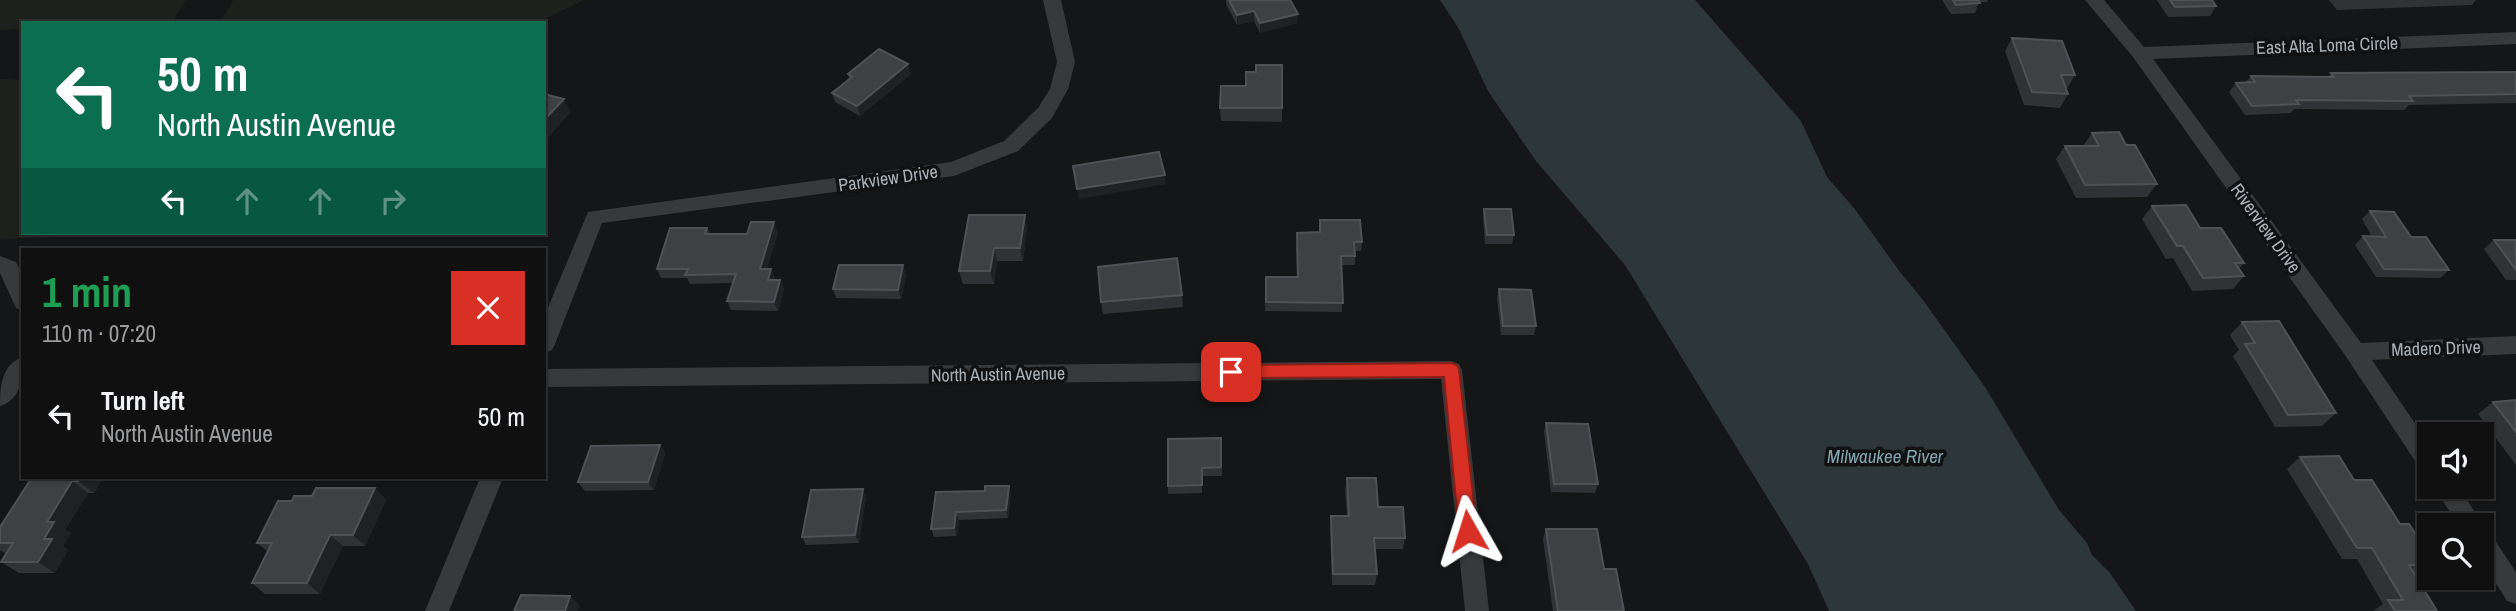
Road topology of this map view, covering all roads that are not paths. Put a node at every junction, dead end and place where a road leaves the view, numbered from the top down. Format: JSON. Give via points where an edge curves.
{"nodes":[{"id":1,"x":1052,"y":0,"type":"edge"},
{"id":2,"x":2094,"y":0,"type":"edge"},
{"id":3,"x":2516,"y":38,"type":"edge"},
{"id":4,"x":2139,"y":53,"type":"junction"},
{"id":5,"x":0,"y":264,"type":"edge"},
{"id":6,"x":21,"y":297,"type":"edge"},
{"id":7,"x":546,"y":339,"type":"edge"},
{"id":8,"x":2516,"y":345,"type":"edge"},
{"id":9,"x":2355,"y":352,"type":"junction"},
{"id":10,"x":21,"y":369,"type":"edge"},
{"id":11,"x":546,"y":378,"type":"edge"},
{"id":12,"x":0,"y":397,"type":"edge"},
{"id":13,"x":2417,"y":445,"type":"edge"},
{"id":14,"x":491,"y":479,"type":"edge"},
{"id":15,"x":2494,"y":559,"type":"edge"},
{"id":16,"x":2516,"y":593,"type":"edge"},
{"id":17,"x":437,"y":611,"type":"edge"},
{"id":18,"x":1477,"y":611,"type":"edge"}],
"edges":[{"from":1,"to":7,"type":"street","name":"Parkview Drive","via":[[1065,68],[1045,113],[1011,146],[954,169],[595,217]]},
{"from":2,"to":4,"type":"street","name":"Riverview Drive"},
{"from":3,"to":4,"type":"street","name":"East Alta Loma Circle"},
{"from":4,"to":9,"type":"street","name":"Riverview Drive"},
{"from":5,"to":6,"type":"street","via":[[9,268]]},
{"from":8,"to":9,"type":"street","name":"Madero Drive"},
{"from":9,"to":13,"type":"street","name":"Riverview Drive"},
{"from":10,"to":12,"type":"street"},
{"from":11,"to":18,"type":"street","name":"North Austin Avenue","via":[[1451,370]]},
{"from":14,"to":17,"type":"street"},
{"from":15,"to":16,"type":"street"}]}
